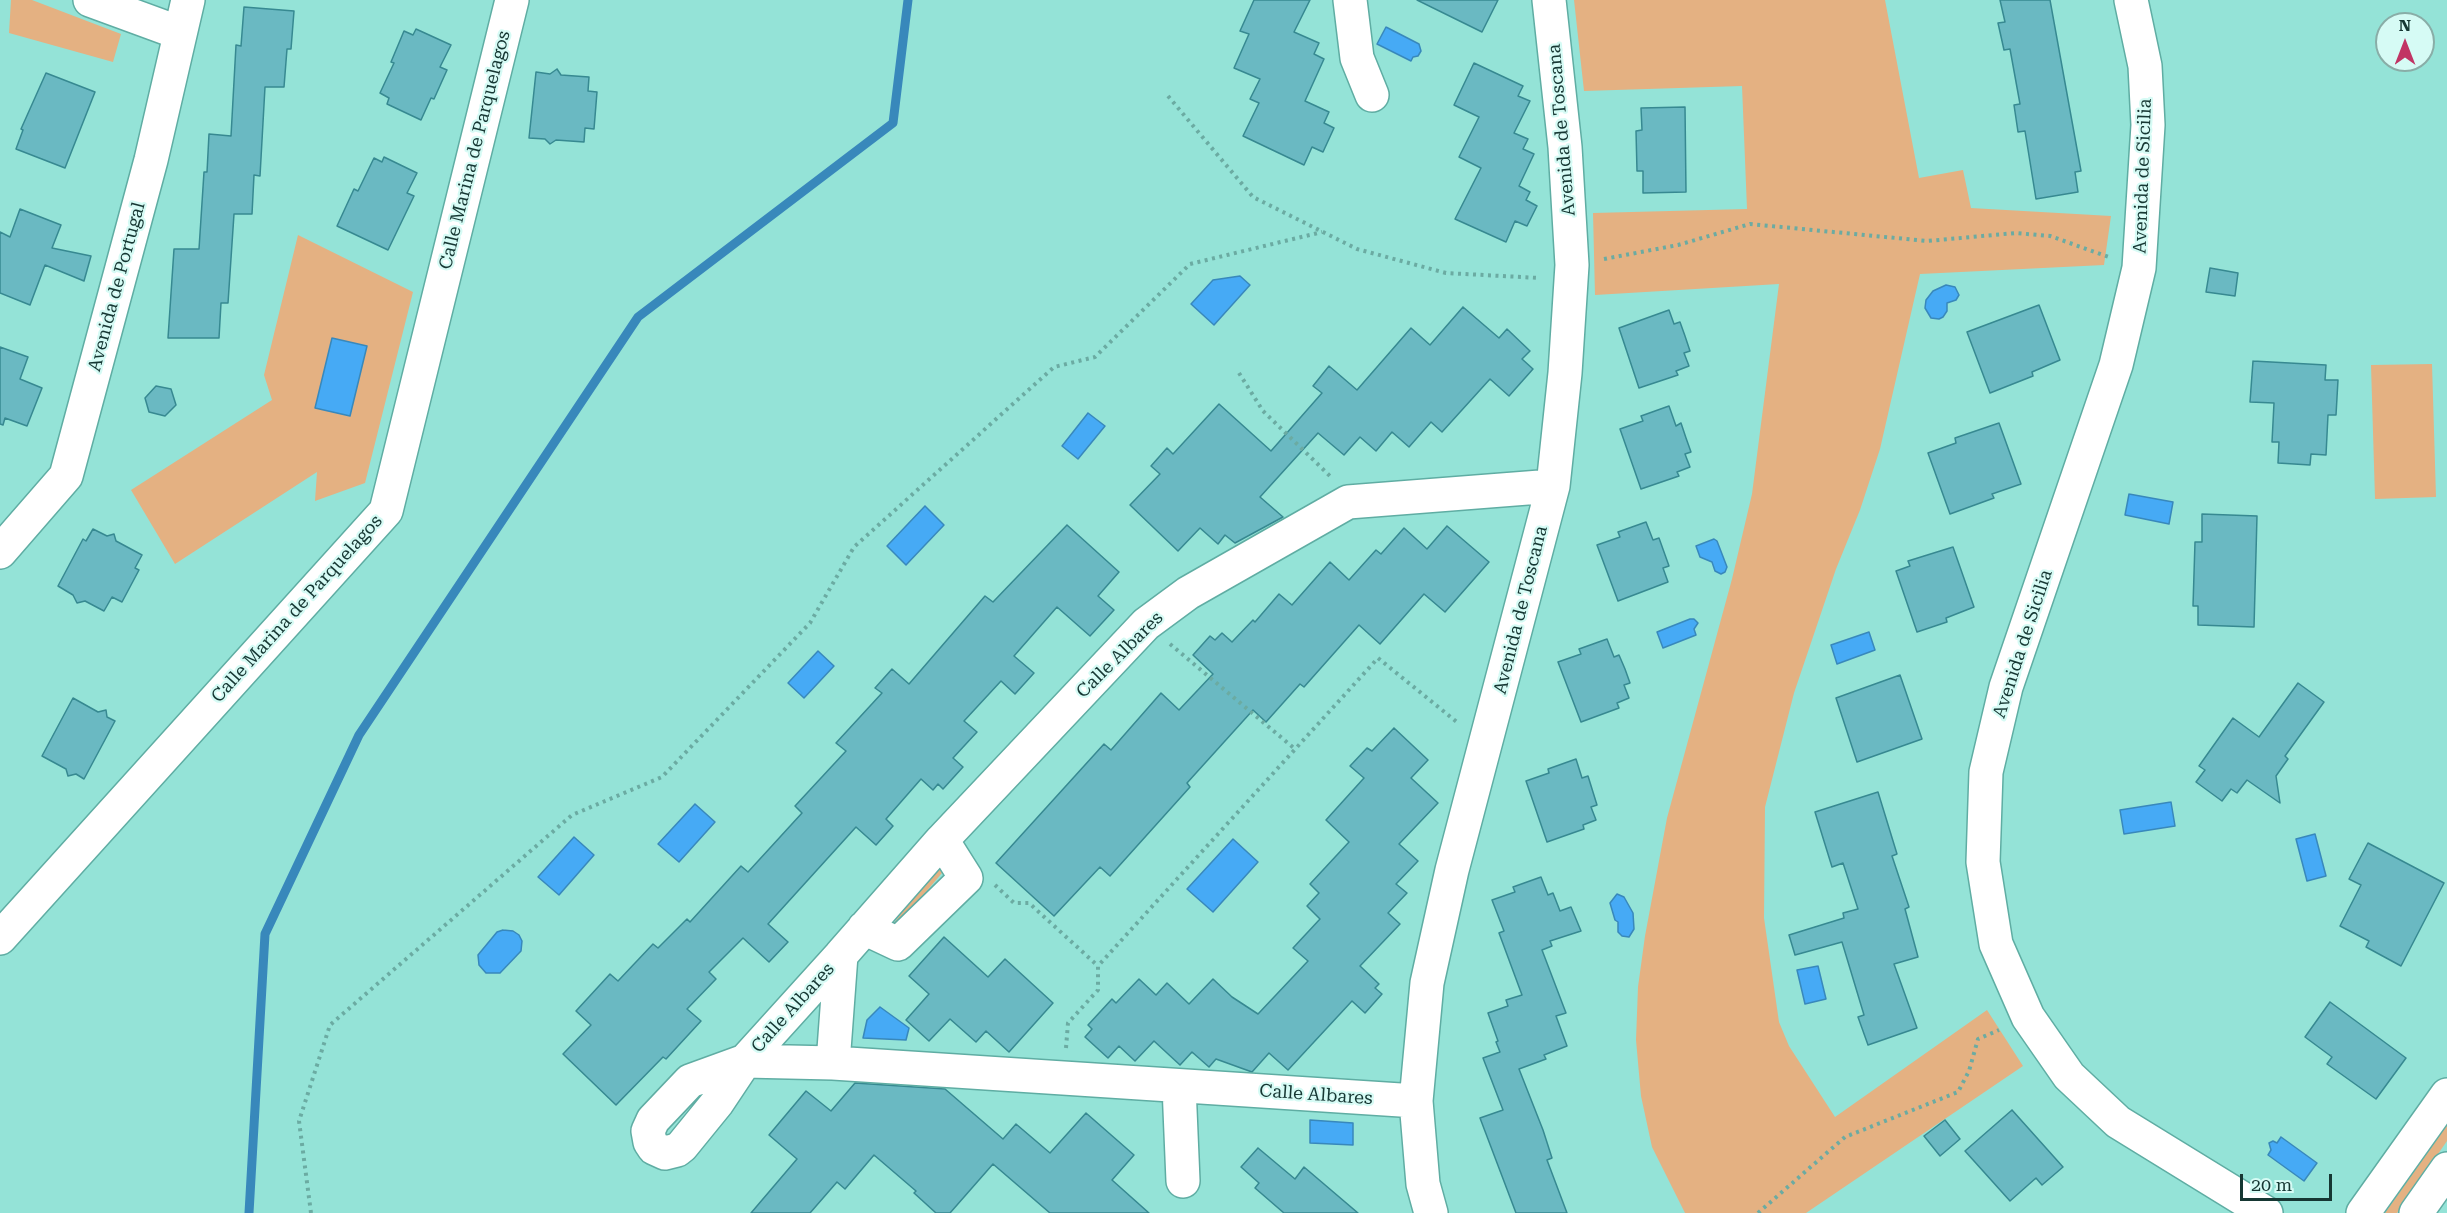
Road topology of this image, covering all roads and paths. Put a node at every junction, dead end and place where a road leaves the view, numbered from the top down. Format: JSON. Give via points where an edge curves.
{"nodes":[{"id":1,"x":90,"y":0,"type":"edge"},
{"id":2,"x":188,"y":0,"type":"edge"},
{"id":3,"x":512,"y":0,"type":"edge"},
{"id":4,"x":1350,"y":0,"type":"edge"},
{"id":5,"x":1549,"y":0,"type":"edge"},
{"id":6,"x":2131,"y":0,"type":"edge"},
{"id":7,"x":180,"y":33,"type":"junction"},
{"id":8,"x":1372,"y":95,"type":"dead end"},
{"id":9,"x":1168,"y":96,"type":"dead end"},
{"id":10,"x":1322,"y":231,"type":"junction"},
{"id":11,"x":1572,"y":265,"type":"junction"},
{"id":12,"x":2139,"y":268,"type":"junction"},
{"id":13,"x":1239,"y":373,"type":"dead end"},
{"id":14,"x":1553,"y":486,"type":"junction"},
{"id":15,"x":1348,"y":502,"type":"junction"},
{"id":16,"x":0,"y":552,"type":"edge"},
{"id":17,"x":1146,"y":624,"type":"junction"},
{"id":18,"x":1491,"y":730,"type":"junction"},
{"id":19,"x":1295,"y":749,"type":"junction"},
{"id":20,"x":942,"y":840,"type":"junction"},
{"id":21,"x":966,"y":878,"type":"junction"},
{"id":22,"x":864,"y":928,"type":"junction"},
{"id":23,"x":0,"y":938,"type":"edge"},
{"id":24,"x":841,"y":955,"type":"junction"},
{"id":25,"x":1098,"y":966,"type":"junction"},
{"id":26,"x":2028,"y":1017,"type":"junction"},
{"id":27,"x":833,"y":1063,"type":"junction"},
{"id":28,"x":1064,"y":1078,"type":"junction"},
{"id":29,"x":1179,"y":1086,"type":"junction"},
{"id":30,"x":2447,"y":1095,"type":"edge"},
{"id":31,"x":1416,"y":1101,"type":"junction"},
{"id":32,"x":2447,"y":1169,"type":"edge"},
{"id":33,"x":1183,"y":1181,"type":"dead end"},
{"id":34,"x":311,"y":1213,"type":"edge"},
{"id":35,"x":1431,"y":1213,"type":"edge"},
{"id":36,"x":1758,"y":1213,"type":"edge"},
{"id":37,"x":2266,"y":1213,"type":"edge"},
{"id":38,"x":2363,"y":1213,"type":"edge"},
{"id":39,"x":2416,"y":1213,"type":"edge"}],
"edges":[{"from":1,"to":7,"type":"street"},
{"from":2,"to":7,"type":"street","name":"Avenida de Portugal"},
{"from":3,"to":23,"type":"street","name":"Calle Marina de Parquelagos","via":[[386,511]]},
{"from":4,"to":8,"type":"street","via":[[1357,58]]},
{"from":5,"to":11,"type":"street","name":"Avenida de Toscana","via":[[1565,147]]},
{"from":6,"to":12,"type":"street","name":"Avenida de Sicilia","via":[[2145,66],[2148,125]]},
{"from":7,"to":16,"type":"street","name":"Avenida de Portugal","via":[[151,160],[66,476]]},
{"from":9,"to":10,"type":"path","via":[[1253,197]]},
{"from":10,"to":11,"type":"path","via":[[1357,249],[1446,273],[1543,278]]},
{"from":10,"to":34,"type":"path","via":[[1191,264],[1095,357],[1054,368],[854,547],[810,622],[662,777],[572,814],[330,1025],[299,1121]]},
{"from":11,"to":12,"type":"path","via":[[1678,245],[1750,224],[1927,241],[2016,232],[2050,236]]},
{"from":11,"to":14,"type":"street","name":"Avenida de Toscana"},
{"from":12,"to":26,"type":"street","name":"Avenida de Sicilia","via":[[2116,365],[2006,687],[1986,772],[1983,862],[1996,944]]},
{"from":13,"to":15,"type":"path","via":[[1263,411],[1332,478]]},
{"from":14,"to":15,"type":"street","name":"Calle Albares"},
{"from":14,"to":18,"type":"street","name":"Avenida de Toscana"},
{"from":15,"to":17,"type":"street","name":"Calle Albares","via":[[1188,593]]},
{"from":17,"to":19,"type":"path"},
{"from":17,"to":20,"type":"street","name":"Calle Albares"},
{"from":18,"to":19,"type":"path","via":[[1455,723],[1378,658]]},
{"from":18,"to":31,"type":"street","name":"Avenida de Toscana","via":[[1452,870],[1427,982]]},
{"from":19,"to":25,"type":"path"},
{"from":20,"to":21,"type":"street"},
{"from":20,"to":22,"type":"street","name":"Calle Albares"},
{"from":21,"to":22,"type":"street","via":[[898,944]]},
{"from":21,"to":25,"type":"path","via":[[992,882],[1014,903],[1029,903]]},
{"from":22,"to":24,"type":"street","name":"Calle Albares"},
{"from":24,"to":27,"type":"street","name":"Calle Albares"},
{"from":24,"to":27,"type":"street","name":"Calle Albares","via":[[745,1061]]},
{"from":25,"to":28,"type":"path","via":[[1098,990],[1068,1023]]},
{"from":26,"to":36,"type":"path","via":[[1978,1039],[1970,1071],[1958,1092],[1845,1137]]},
{"from":26,"to":37,"type":"street","name":"Avenida de Sicilia","via":[[2069,1076],[2118,1122]]},
{"from":27,"to":28,"type":"street","name":"Calle Albares"},
{"from":28,"to":29,"type":"street","name":"Calle Albares"},
{"from":29,"to":31,"type":"street","name":"Calle Albares"},
{"from":29,"to":33,"type":"street"},
{"from":30,"to":38,"type":"street"},
{"from":31,"to":35,"type":"street","name":"Avenida de Toscana","via":[[1423,1184]]},
{"from":32,"to":39,"type":"street"}]}
